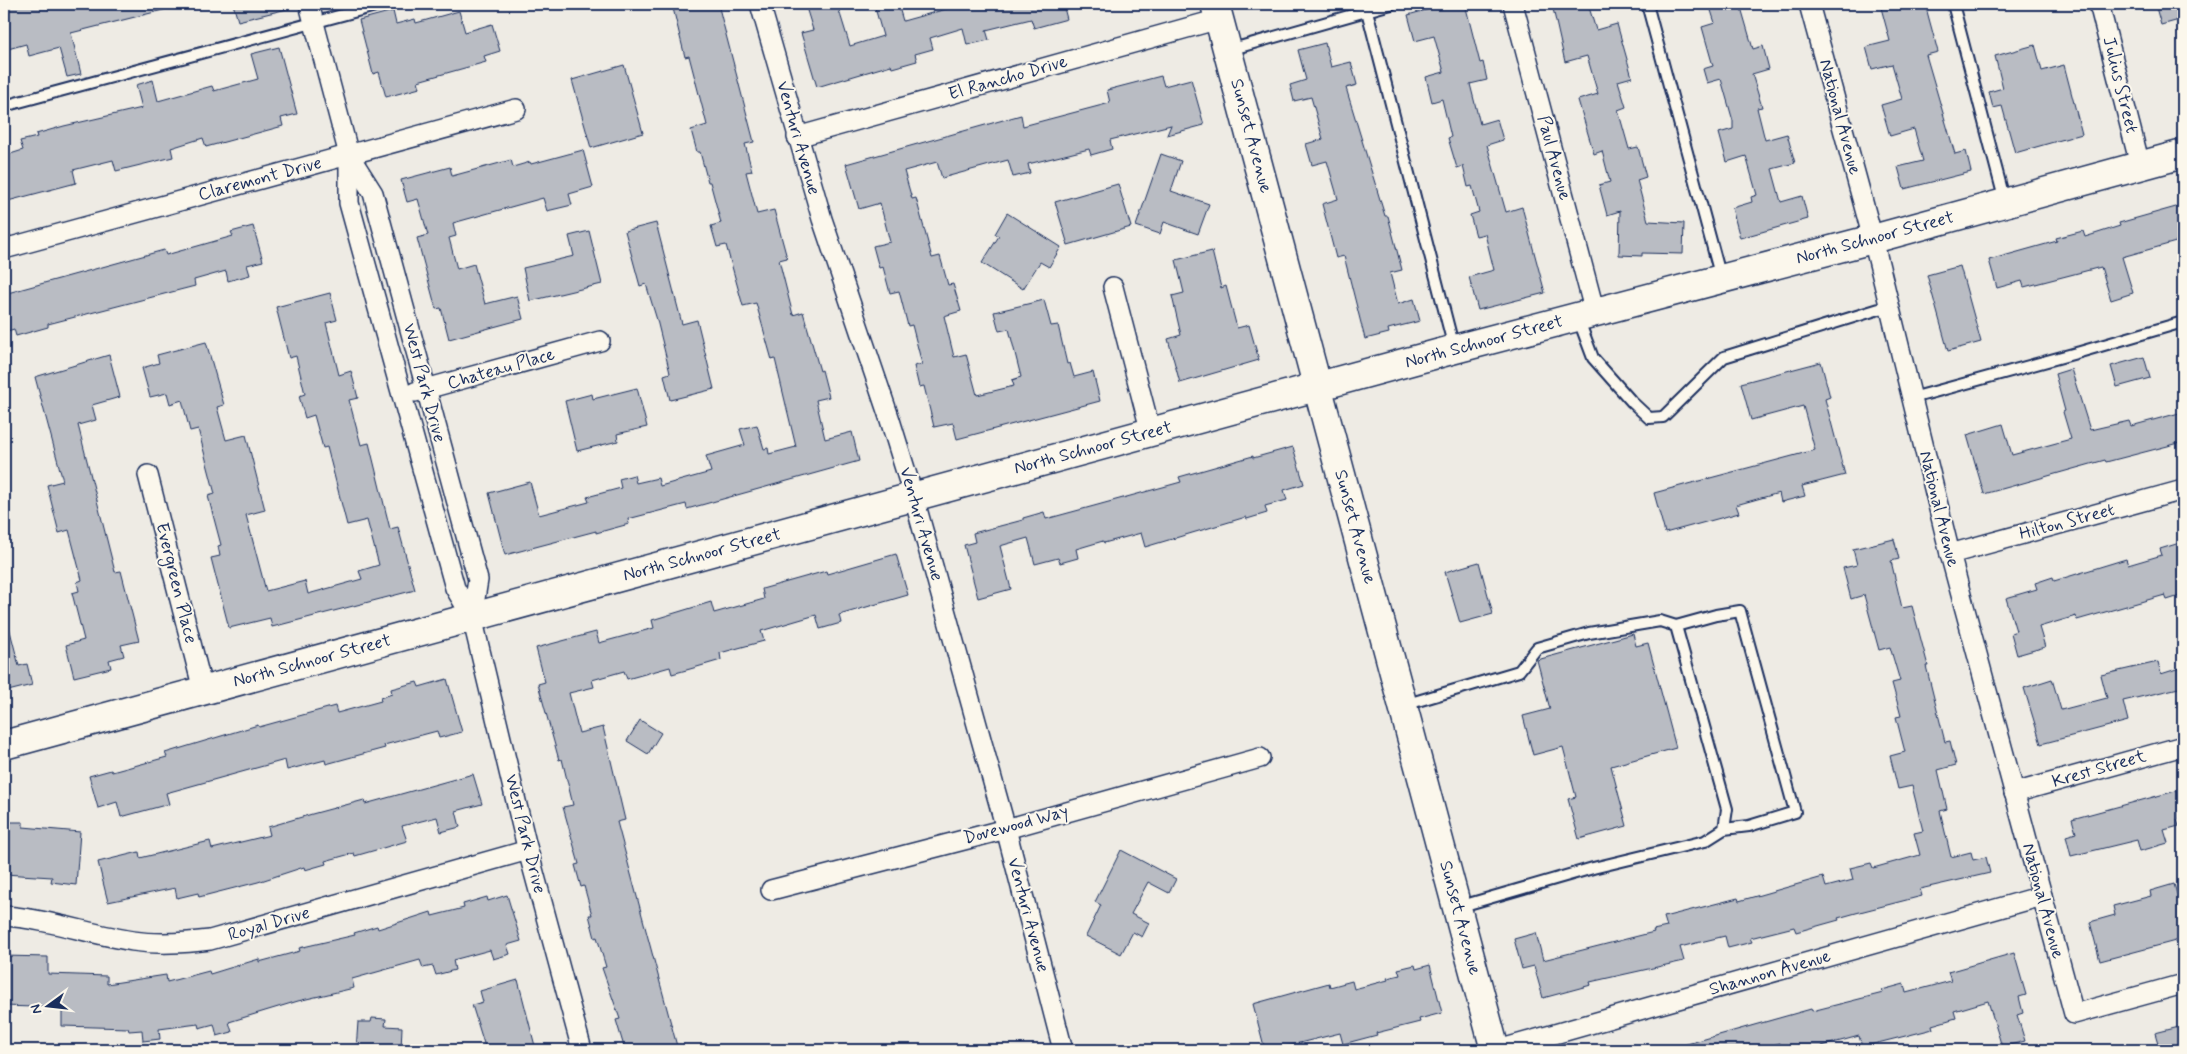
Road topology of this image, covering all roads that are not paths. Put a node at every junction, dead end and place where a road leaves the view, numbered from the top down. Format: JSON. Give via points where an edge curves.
{"nodes":[{"id":1,"x":309,"y":4,"type":"edge"},
{"id":2,"x":383,"y":4,"type":"edge"},
{"id":3,"x":760,"y":4,"type":"edge"},
{"id":4,"x":1392,"y":4,"type":"edge"},
{"id":5,"x":1513,"y":4,"type":"edge"},
{"id":6,"x":1647,"y":4,"type":"edge"},
{"id":7,"x":1809,"y":4,"type":"edge"},
{"id":8,"x":1953,"y":4,"type":"edge"},
{"id":9,"x":2099,"y":4,"type":"edge"},
{"id":10,"x":1217,"y":11,"type":"edge"},
{"id":11,"x":1367,"y":11,"type":"junction"},
{"id":12,"x":314,"y":22,"type":"junction"},
{"id":13,"x":1228,"y":51,"type":"junction"},
{"id":14,"x":4,"y":106,"type":"edge"},
{"id":15,"x":516,"y":109,"type":"dead end"},
{"id":16,"x":797,"y":137,"type":"junction"},
{"id":17,"x":349,"y":154,"type":"junction"},
{"id":18,"x":2183,"y":154,"type":"edge"},
{"id":19,"x":2140,"y":166,"type":"junction"},
{"id":20,"x":2005,"y":203,"type":"junction"},
{"id":21,"x":1873,"y":239,"type":"junction"},
{"id":22,"x":4,"y":249,"type":"edge"},
{"id":23,"x":1721,"y":279,"type":"junction"},
{"id":24,"x":1113,"y":287,"type":"dead end"},
{"id":25,"x":1889,"y":306,"type":"junction"},
{"id":26,"x":1586,"y":315,"type":"junction"},
{"id":27,"x":2183,"y":322,"type":"edge"},
{"id":28,"x":600,"y":341,"type":"dead end"},
{"id":29,"x":1455,"y":350,"type":"junction"},
{"id":30,"x":1319,"y":386,"type":"junction"},
{"id":31,"x":426,"y":390,"type":"junction"},
{"id":32,"x":402,"y":396,"type":"junction"},
{"id":33,"x":1912,"y":398,"type":"junction"},
{"id":34,"x":1151,"y":432,"type":"junction"},
{"id":35,"x":148,"y":475,"type":"dead end"},
{"id":36,"x":2183,"y":490,"type":"edge"},
{"id":37,"x":914,"y":498,"type":"junction"},
{"id":38,"x":1950,"y":554,"type":"junction"},
{"id":39,"x":472,"y":617,"type":"junction"},
{"id":40,"x":1676,"y":626,"type":"junction"},
{"id":41,"x":203,"y":690,"type":"junction"},
{"id":42,"x":1403,"y":706,"type":"junction"},
{"id":43,"x":4,"y":745,"type":"edge"},
{"id":44,"x":2183,"y":746,"type":"edge"},
{"id":45,"x":1260,"y":758,"type":"dead end"},
{"id":46,"x":2014,"y":793,"type":"junction"},
{"id":47,"x":1006,"y":829,"type":"junction"},
{"id":48,"x":1724,"y":830,"type":"junction"},
{"id":49,"x":528,"y":850,"type":"junction"},
{"id":50,"x":771,"y":890,"type":"dead end"},
{"id":51,"x":2042,"y":896,"type":"junction"},
{"id":52,"x":1457,"y":907,"type":"junction"},
{"id":53,"x":4,"y":916,"type":"edge"},
{"id":54,"x":2183,"y":984,"type":"edge"},
{"id":55,"x":582,"y":1050,"type":"edge"},
{"id":56,"x":1063,"y":1050,"type":"edge"},
{"id":57,"x":1496,"y":1050,"type":"edge"}],
"edges":[{"from":1,"to":12,"type":"street","name":"West Park Drive"},
{"from":2,"to":12,"type":"lane"},
{"from":3,"to":16,"type":"street","name":"Venturi Avenue"},
{"from":4,"to":11,"type":"lane"},
{"from":5,"to":26,"type":"street","name":"Paul Avenue"},
{"from":6,"to":23,"type":"lane"},
{"from":7,"to":21,"type":"street","name":"National Avenue"},
{"from":8,"to":20,"type":"lane"},
{"from":9,"to":19,"type":"street","name":"Julius Street"},
{"from":10,"to":13,"type":"street","name":"Sunset Avenue"},
{"from":10,"to":16,"type":"street","name":"El Rancho Drive"},
{"from":11,"to":13,"type":"lane"},
{"from":11,"to":29,"type":"lane"},
{"from":12,"to":14,"type":"lane"},
{"from":12,"to":17,"type":"street","name":"West Park Drive"},
{"from":13,"to":30,"type":"street","name":"Sunset Avenue"},
{"from":15,"to":17,"type":"street","name":"Claremont Drive"},
{"from":16,"to":37,"type":"street","name":"Venturi Avenue"},
{"from":17,"to":22,"type":"street","name":"Claremont Drive"},
{"from":17,"to":31,"type":"street","name":"West Park Drive","via":[[373,193]]},
{"from":17,"to":32,"type":"street","name":"West Park Drive","via":[[350,203]]},
{"from":18,"to":19,"type":"street","name":"North Schnoor Street"},
{"from":19,"to":20,"type":"street","name":"North Schnoor Street"},
{"from":20,"to":21,"type":"street","name":"North Schnoor Street"},
{"from":21,"to":23,"type":"street","name":"North Schnoor Street"},
{"from":21,"to":25,"type":"street","name":"National Avenue"},
{"from":23,"to":26,"type":"street","name":"North Schnoor Street"},
{"from":24,"to":34,"type":"street"},
{"from":25,"to":26,"type":"lane","via":[[1724,357],[1663,418],[1649,418],[1593,358]]},
{"from":25,"to":33,"type":"street","name":"National Avenue"},
{"from":26,"to":29,"type":"street","name":"North Schnoor Street"},
{"from":27,"to":33,"type":"lane"},
{"from":28,"to":31,"type":"street","name":"Chateau Place"},
{"from":29,"to":30,"type":"street","name":"North Schnoor Street"},
{"from":30,"to":34,"type":"street","name":"North Schnoor Street"},
{"from":30,"to":42,"type":"street","name":"Sunset Avenue"},
{"from":31,"to":32,"type":"street","name":"Chateau Place"},
{"from":31,"to":39,"type":"street","name":"West Park Drive","via":[[478,580]]},
{"from":32,"to":39,"type":"street","name":"West Park Drive","via":[[455,588]]},
{"from":33,"to":38,"type":"street","name":"National Avenue"},
{"from":34,"to":37,"type":"street","name":"North Schnoor Street"},
{"from":35,"to":41,"type":"street","name":"Evergreen Place"},
{"from":36,"to":38,"type":"street","name":"Hilton Street"},
{"from":37,"to":39,"type":"street","name":"North Schnoor Street"},
{"from":37,"to":47,"type":"street","name":"Venturi Avenue"},
{"from":38,"to":46,"type":"street","name":"National Avenue"},
{"from":39,"to":41,"type":"street","name":"North Schnoor Street"},
{"from":39,"to":49,"type":"street","name":"West Park Drive"},
{"from":40,"to":42,"type":"lane","via":[[1660,621],[1589,633],[1537,648],[1519,671]]},
{"from":40,"to":48,"type":"lane","via":[[1727,809]]},
{"from":40,"to":48,"type":"lane","via":[[1740,612],[1795,812]]},
{"from":41,"to":43,"type":"street","name":"North Schnoor Street"},
{"from":42,"to":52,"type":"street","name":"Sunset Avenue"},
{"from":44,"to":46,"type":"street","name":"Krest Street"},
{"from":45,"to":47,"type":"street","name":"Dovewood Way"},
{"from":46,"to":51,"type":"street","name":"National Avenue"},
{"from":47,"to":50,"type":"street","name":"Dovewood Way"},
{"from":47,"to":56,"type":"street","name":"Venturi Avenue"},
{"from":48,"to":52,"type":"lane","via":[[1705,841],[1593,868]]},
{"from":49,"to":53,"type":"street","name":"Royal Drive","via":[[210,940],[174,944],[134,941],[29,918]]},
{"from":49,"to":55,"type":"street","name":"West Park Drive"},
{"from":51,"to":54,"type":"street","name":"National Avenue","via":[[2074,1014]]},
{"from":51,"to":57,"type":"street","name":"Shannon Avenue"},
{"from":52,"to":57,"type":"street","name":"Sunset Avenue"}]}
